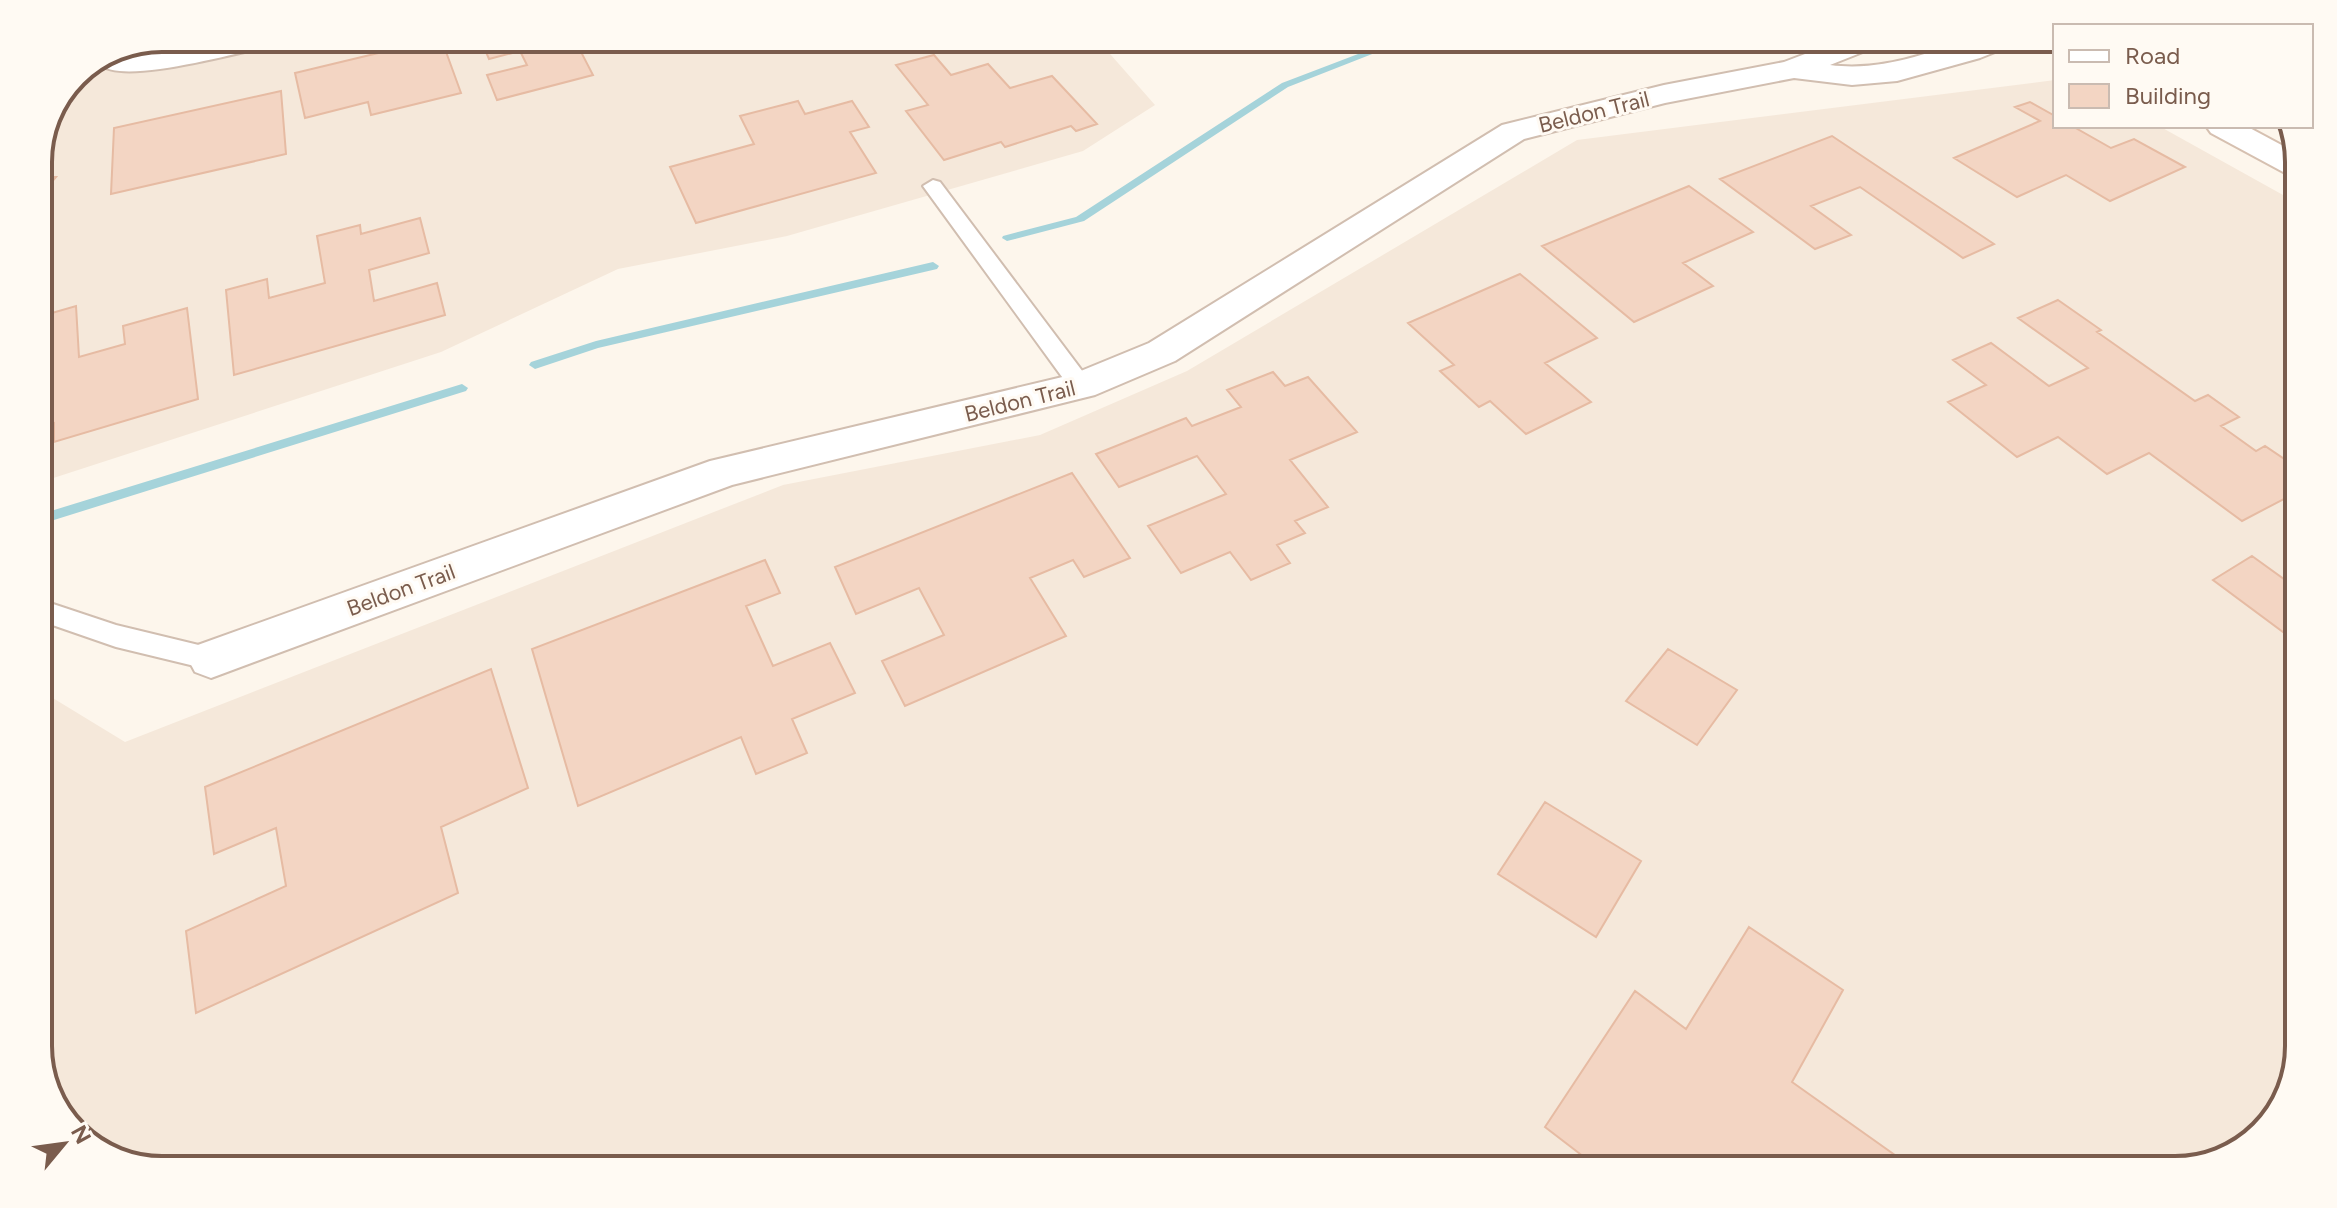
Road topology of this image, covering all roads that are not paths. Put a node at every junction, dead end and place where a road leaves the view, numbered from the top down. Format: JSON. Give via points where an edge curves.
{"nodes":[{"id":1,"x":182,"y":52,"type":"edge"},
{"id":2,"x":1837,"y":52,"type":"edge"},
{"id":3,"x":1969,"y":52,"type":"edge"},
{"id":4,"x":122,"y":62,"type":"edge"},
{"id":5,"x":1791,"y":70,"type":"junction"},
{"id":6,"x":2226,"y":128,"type":"edge"},
{"id":7,"x":2285,"y":160,"type":"edge"},
{"id":8,"x":933,"y":186,"type":"dead end"},
{"id":9,"x":1081,"y":386,"type":"junction"},
{"id":10,"x":52,"y":614,"type":"edge"},
{"id":11,"x":211,"y":659,"type":"joint"}],
"edges":[{"from":1,"to":4,"type":"street"},
{"from":2,"to":5,"type":"street","name":"Beldon Trail"},
{"from":3,"to":5,"type":"street","name":"Beldon Trail","via":[[1880,74]]},
{"from":5,"to":9,"type":"street","name":"Beldon Trail","via":[[1664,94],[1513,132],[1162,352]]},
{"from":6,"to":7,"type":"street"},
{"from":8,"to":9,"type":"lane"},
{"from":9,"to":11,"type":"street","name":"Beldon Trail","via":[[724,472]]},
{"from":10,"to":11,"type":"lane"}]}
